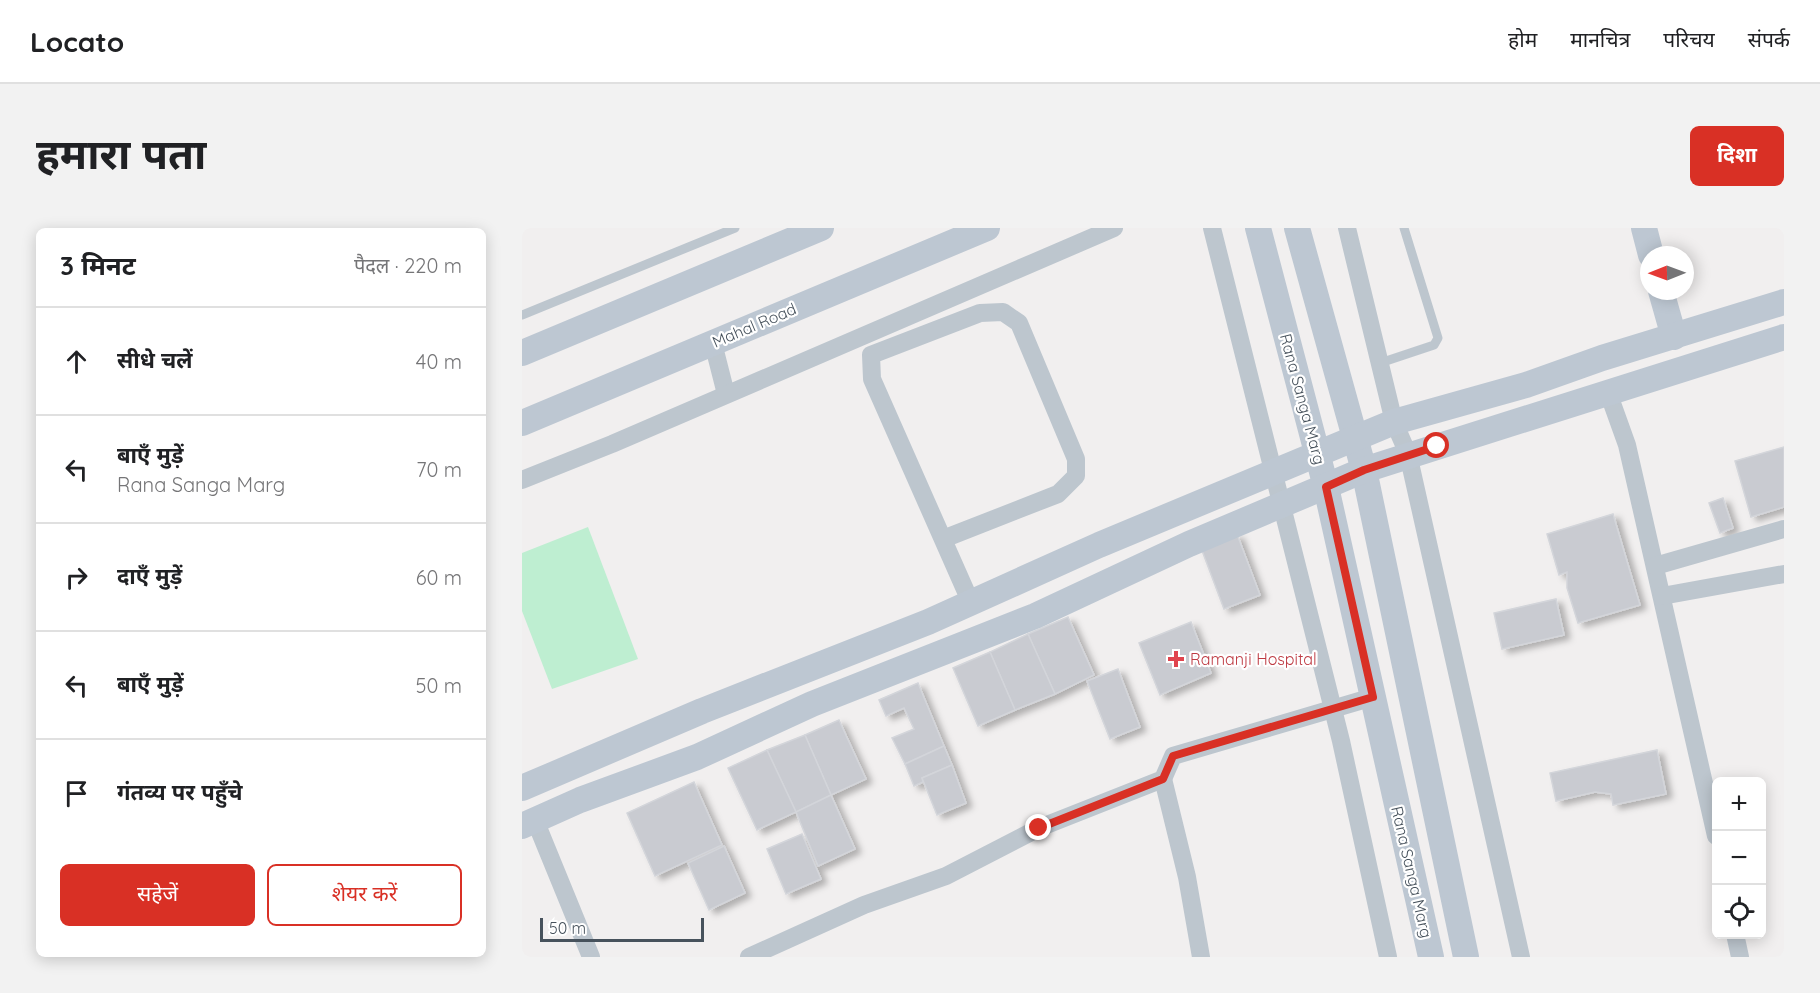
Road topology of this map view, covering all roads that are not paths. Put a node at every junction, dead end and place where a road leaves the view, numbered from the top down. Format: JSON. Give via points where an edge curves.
{"nodes":[{"id":1,"x":735,"y":228,"type":"edge"},
{"id":2,"x":821,"y":228,"type":"edge"},
{"id":3,"x":987,"y":228,"type":"edge"},
{"id":4,"x":1114,"y":228,"type":"edge"},
{"id":5,"x":1212,"y":228,"type":"edge"},
{"id":6,"x":1258,"y":228,"type":"edge"},
{"id":7,"x":1298,"y":228,"type":"edge"},
{"id":8,"x":1347,"y":228,"type":"edge"},
{"id":9,"x":1404,"y":228,"type":"edge"},
{"id":10,"x":1644,"y":228,"type":"edge"},
{"id":11,"x":1649,"y":246,"type":"edge"},
{"id":12,"x":1664,"y":300,"type":"edge"},
{"id":13,"x":1784,"y":302,"type":"edge"},
{"id":14,"x":522,"y":315,"type":"edge"},
{"id":15,"x":864,"y":334,"type":"junction"},
{"id":16,"x":1674,"y":337,"type":"junction"},
{"id":17,"x":1784,"y":337,"type":"edge"},
{"id":18,"x":712,"y":343,"type":"junction"},
{"id":19,"x":522,"y":353,"type":"edge"},
{"id":20,"x":871,"y":356,"type":"junction"},
{"id":21,"x":1380,"y":363,"type":"junction"},
{"id":22,"x":1608,"y":392,"type":"junction"},
{"id":23,"x":726,"y":394,"type":"junction"},
{"id":24,"x":1394,"y":422,"type":"junction"},
{"id":25,"x":522,"y":423,"type":"edge"},
{"id":26,"x":1356,"y":438,"type":"junction"},
{"id":27,"x":1318,"y":454,"type":"junction"},
{"id":28,"x":1408,"y":454,"type":"junction"},
{"id":29,"x":1364,"y":470,"type":"junction"},
{"id":30,"x":1273,"y":473,"type":"junction"},
{"id":31,"x":522,"y":480,"type":"edge"},
{"id":32,"x":1326,"y":487,"type":"junction"},
{"id":33,"x":1280,"y":504,"type":"junction"},
{"id":34,"x":1784,"y":529,"type":"edge"},
{"id":35,"x":943,"y":539,"type":"junction"},
{"id":36,"x":1655,"y":566,"type":"junction"},
{"id":37,"x":1784,"y":574,"type":"edge"},
{"id":38,"x":1662,"y":596,"type":"junction"},
{"id":39,"x":971,"y":603,"type":"junction"},
{"id":40,"x":1373,"y":697,"type":"junction"},
{"id":41,"x":1333,"y":708,"type":"junction"},
{"id":42,"x":1163,"y":779,"type":"junction"},
{"id":43,"x":522,"y":788,"type":"edge"},
{"id":44,"x":528,"y":823,"type":"edge"},
{"id":45,"x":1715,"y":831,"type":"edge"},
{"id":46,"x":1736,"y":939,"type":"edge"},
{"id":47,"x":1195,"y":955,"type":"edge"},
{"id":48,"x":591,"y":957,"type":"edge"},
{"id":49,"x":749,"y":957,"type":"edge"},
{"id":50,"x":1388,"y":957,"type":"edge"},
{"id":51,"x":1431,"y":957,"type":"edge"},
{"id":52,"x":1466,"y":957,"type":"edge"},
{"id":53,"x":1521,"y":957,"type":"edge"},
{"id":54,"x":1740,"y":957,"type":"edge"}],
"edges":[{"from":1,"to":14,"type":"lane"},
{"from":2,"to":19,"type":"main road"},
{"from":3,"to":18,"type":"main road","name":"Mahal Road"},
{"from":4,"to":15,"type":"street"},
{"from":5,"to":30,"type":"street"},
{"from":6,"to":27,"type":"main road","name":"Rana Sanga Marg"},
{"from":7,"to":26,"type":"main road","name":"Rana Sanga Marg"},
{"from":8,"to":21,"type":"street"},
{"from":9,"to":21,"type":"lane","via":[[1438,338],[1434,345]]},
{"from":10,"to":11,"type":"main road"},
{"from":12,"to":16,"type":"main road"},
{"from":13,"to":16,"type":"main road"},
{"from":15,"to":20,"type":"street"},
{"from":15,"to":23,"type":"street"},
{"from":16,"to":24,"type":"main road"},
{"from":17,"to":22,"type":"main road"},
{"from":18,"to":23,"type":"street"},
{"from":18,"to":25,"type":"main road","name":"Mahal Road"},
{"from":20,"to":35,"type":"street","via":[[872,379]]},
{"from":20,"to":35,"type":"street","via":[[980,313],[1003,312],[1019,323],[1076,459],[1076,476],[1058,494]]},
{"from":21,"to":24,"type":"street"},
{"from":22,"to":28,"type":"main road"},
{"from":22,"to":36,"type":"street","via":[[1627,445]]},
{"from":23,"to":31,"type":"street"},
{"from":24,"to":26,"type":"main road"},
{"from":24,"to":28,"type":"street"},
{"from":26,"to":27,"type":"main road"},
{"from":26,"to":29,"type":"main road","name":"Rana Sanga Marg"},
{"from":27,"to":30,"type":"main road"},
{"from":27,"to":32,"type":"main road","name":"Rana Sanga Marg"},
{"from":28,"to":29,"type":"main road"},
{"from":28,"to":53,"type":"street"},
{"from":29,"to":32,"type":"main road"},
{"from":29,"to":52,"type":"main road","name":"Rana Sanga Marg"},
{"from":30,"to":33,"type":"street"},
{"from":30,"to":39,"type":"main road"},
{"from":32,"to":33,"type":"main road"},
{"from":32,"to":40,"type":"main road","name":"Rana Sanga Marg"},
{"from":33,"to":41,"type":"street"},
{"from":33,"to":44,"type":"main road","via":[[1035,616]]},
{"from":34,"to":36,"type":"street"},
{"from":35,"to":39,"type":"street"},
{"from":36,"to":38,"type":"street"},
{"from":37,"to":38,"type":"street"},
{"from":38,"to":45,"type":"street"},
{"from":39,"to":43,"type":"main road"},
{"from":40,"to":41,"type":"street"},
{"from":40,"to":51,"type":"main road","name":"Rana Sanga Marg"},
{"from":41,"to":42,"type":"street","via":[[1173,756]]},
{"from":41,"to":50,"type":"street"},
{"from":42,"to":47,"type":"street","via":[[1186,877]]},
{"from":42,"to":49,"type":"street","via":[[1039,828],[946,876],[864,905]]},
{"from":44,"to":48,"type":"street"},
{"from":46,"to":54,"type":"street"}]}
